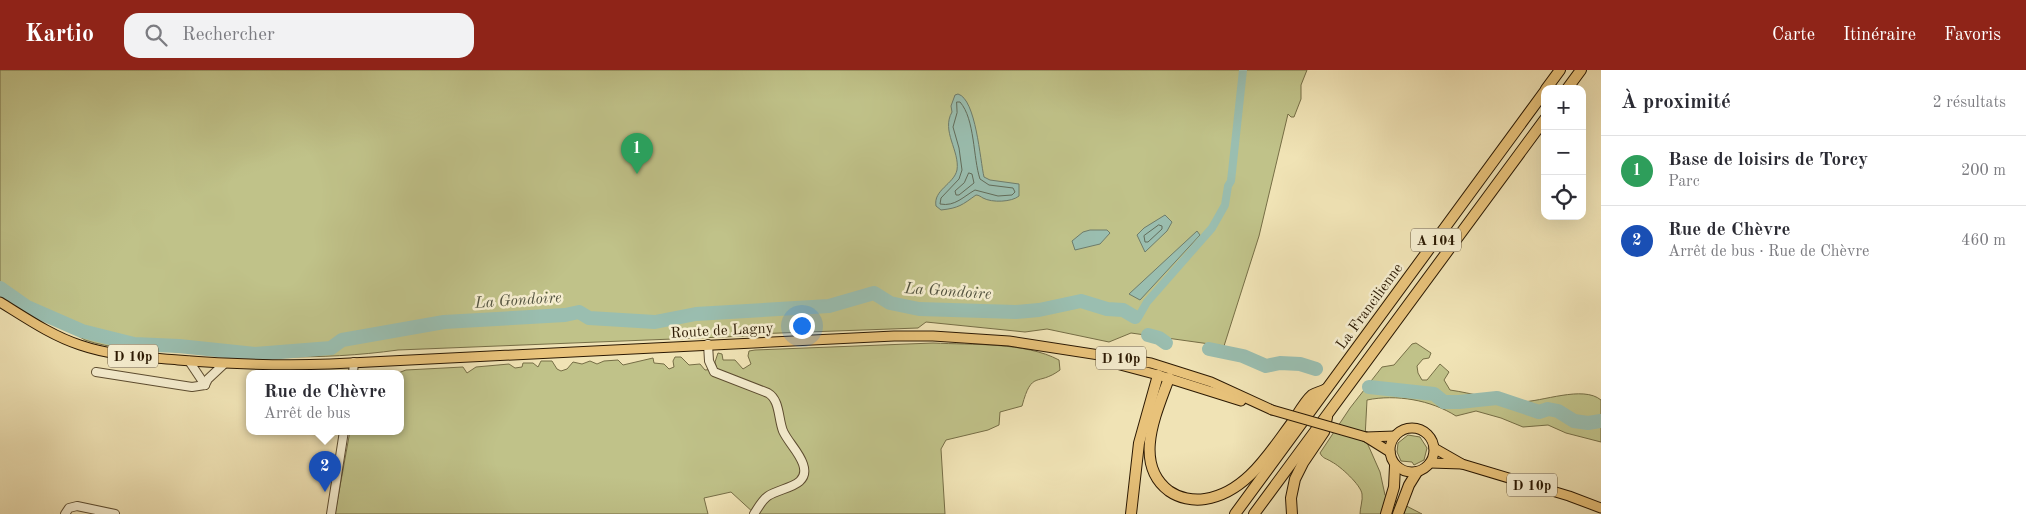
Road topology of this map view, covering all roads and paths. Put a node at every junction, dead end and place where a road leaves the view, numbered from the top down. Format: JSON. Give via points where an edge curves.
{"nodes":[{"id":1,"x":1581,"y":70,"type":"edge"},
{"id":2,"x":1557,"y":72,"type":"edge"},
{"id":3,"x":1549,"y":85,"type":"edge"},
{"id":4,"x":1570,"y":85,"type":"edge"},
{"id":5,"x":1541,"y":97,"type":"edge"},
{"id":6,"x":1541,"y":124,"type":"edge"},
{"id":7,"x":0,"y":302,"type":"edge"},
{"id":8,"x":708,"y":344,"type":"junction"},
{"id":9,"x":189,"y":361,"type":"junction"},
{"id":10,"x":354,"y":362,"type":"junction"},
{"id":11,"x":224,"y":364,"type":"junction"},
{"id":12,"x":353,"y":370,"type":"edge"},
{"id":13,"x":1177,"y":370,"type":"junction"},
{"id":14,"x":1162,"y":371,"type":"junction"},
{"id":15,"x":96,"y":372,"type":"dead end"},
{"id":16,"x":1169,"y":378,"type":"junction"},
{"id":17,"x":205,"y":385,"type":"junction"},
{"id":18,"x":1327,"y":388,"type":"junction"},
{"id":19,"x":1272,"y":410,"type":"junction"},
{"id":20,"x":1328,"y":413,"type":"junction"},
{"id":21,"x":343,"y":435,"type":"edge"},
{"id":22,"x":1394,"y":436,"type":"junction"},
{"id":23,"x":1366,"y":437,"type":"junction"},
{"id":24,"x":1434,"y":448,"type":"junction"},
{"id":25,"x":1390,"y":452,"type":"junction"},
{"id":26,"x":1430,"y":463,"type":"junction"},
{"id":27,"x":1462,"y":464,"type":"junction"},
{"id":28,"x":1396,"y":466,"type":"junction"},
{"id":29,"x":1417,"y":472,"type":"junction"},
{"id":30,"x":1601,"y":508,"type":"edge"},
{"id":31,"x":754,"y":513,"type":"edge"},
{"id":32,"x":65,"y":514,"type":"edge"},
{"id":33,"x":115,"y":514,"type":"edge"},
{"id":34,"x":331,"y":514,"type":"edge"},
{"id":35,"x":1132,"y":514,"type":"edge"},
{"id":36,"x":1235,"y":514,"type":"edge"},
{"id":37,"x":1254,"y":514,"type":"edge"},
{"id":38,"x":1292,"y":514,"type":"edge"},
{"id":39,"x":1386,"y":514,"type":"edge"},
{"id":40,"x":1398,"y":514,"type":"edge"}],
"edges":[{"from":1,"to":4,"type":"highway"},
{"from":2,"to":3,"type":"highway","name":"La Francilienne","number":"A 104"},
{"from":5,"to":18,"type":"highway","name":"La Francilienne","number":"A 104"},
{"from":6,"to":20,"type":"highway","name":"La Francilienne","number":"A 104"},
{"from":7,"to":9,"type":"main road","number":"D 10p","via":[[78,345],[114,354]]},
{"from":8,"to":10,"type":"main road","name":"Route de Lagny","number":"D 10p"},
{"from":8,"to":14,"type":"main road","name":"Route de Lagny","number":"D 10p","via":[[933,336],[1008,341]]},
{"from":8,"to":31,"type":"street","via":[[709,361],[714,372],[774,398],[784,432],[804,468],[798,483],[768,496]]},
{"from":9,"to":11,"type":"main road","number":"D 10p"},
{"from":9,"to":17,"type":"street"},
{"from":10,"to":11,"type":"main road","number":"D 10p","via":[[278,366]]},
{"from":10,"to":12,"type":"street"},
{"from":11,"to":17,"type":"street"},
{"from":13,"to":14,"type":"main road","number":"D 10p"},
{"from":13,"to":16,"type":"main road"},
{"from":13,"to":19,"type":"main road","number":"D 10p"},
{"from":14,"to":16,"type":"main road","number":"D 10p"},
{"from":14,"to":35,"type":"highway","via":[[1137,451]]},
{"from":15,"to":17,"type":"street","via":[[192,387]]},
{"from":16,"to":18,"type":"highway","via":[[1151,432],[1151,465],[1166,489],[1197,500],[1218,496],[1240,484],[1253,472],[1311,396]]},
{"from":16,"to":19,"type":"main road","number":"D 10p"},
{"from":18,"to":36,"type":"highway","name":"La Francilienne","number":"A 104"},
{"from":19,"to":23,"type":"main road","number":"D 10p","bridge":true},
{"from":20,"to":37,"type":"highway","name":"La Francilienne","number":"A 104"},
{"from":20,"to":38,"type":"highway","via":[[1324,432],[1295,479]]},
{"from":21,"to":34,"type":"street"},
{"from":22,"to":23,"type":"main road","number":"D 10p"},
{"from":22,"to":24,"type":"main road","via":[[1403,430],[1417,429],[1428,436]]},
{"from":22,"to":25,"type":"main road"},
{"from":23,"to":25,"type":"main road","number":"D 10p"},
{"from":24,"to":26,"type":"main road"},
{"from":24,"to":27,"type":"main road","number":"D 10p"},
{"from":25,"to":28,"type":"main road"},
{"from":26,"to":27,"type":"main road","number":"D 10p"},
{"from":26,"to":29,"type":"main road"},
{"from":27,"to":30,"type":"main road","number":"D 10p"},
{"from":28,"to":29,"type":"main road","via":[[1405,472]]},
{"from":28,"to":39,"type":"highway"},
{"from":29,"to":40,"type":"highway"},
{"from":32,"to":33,"type":"street","via":[[69,508],[77,506]]}]}
